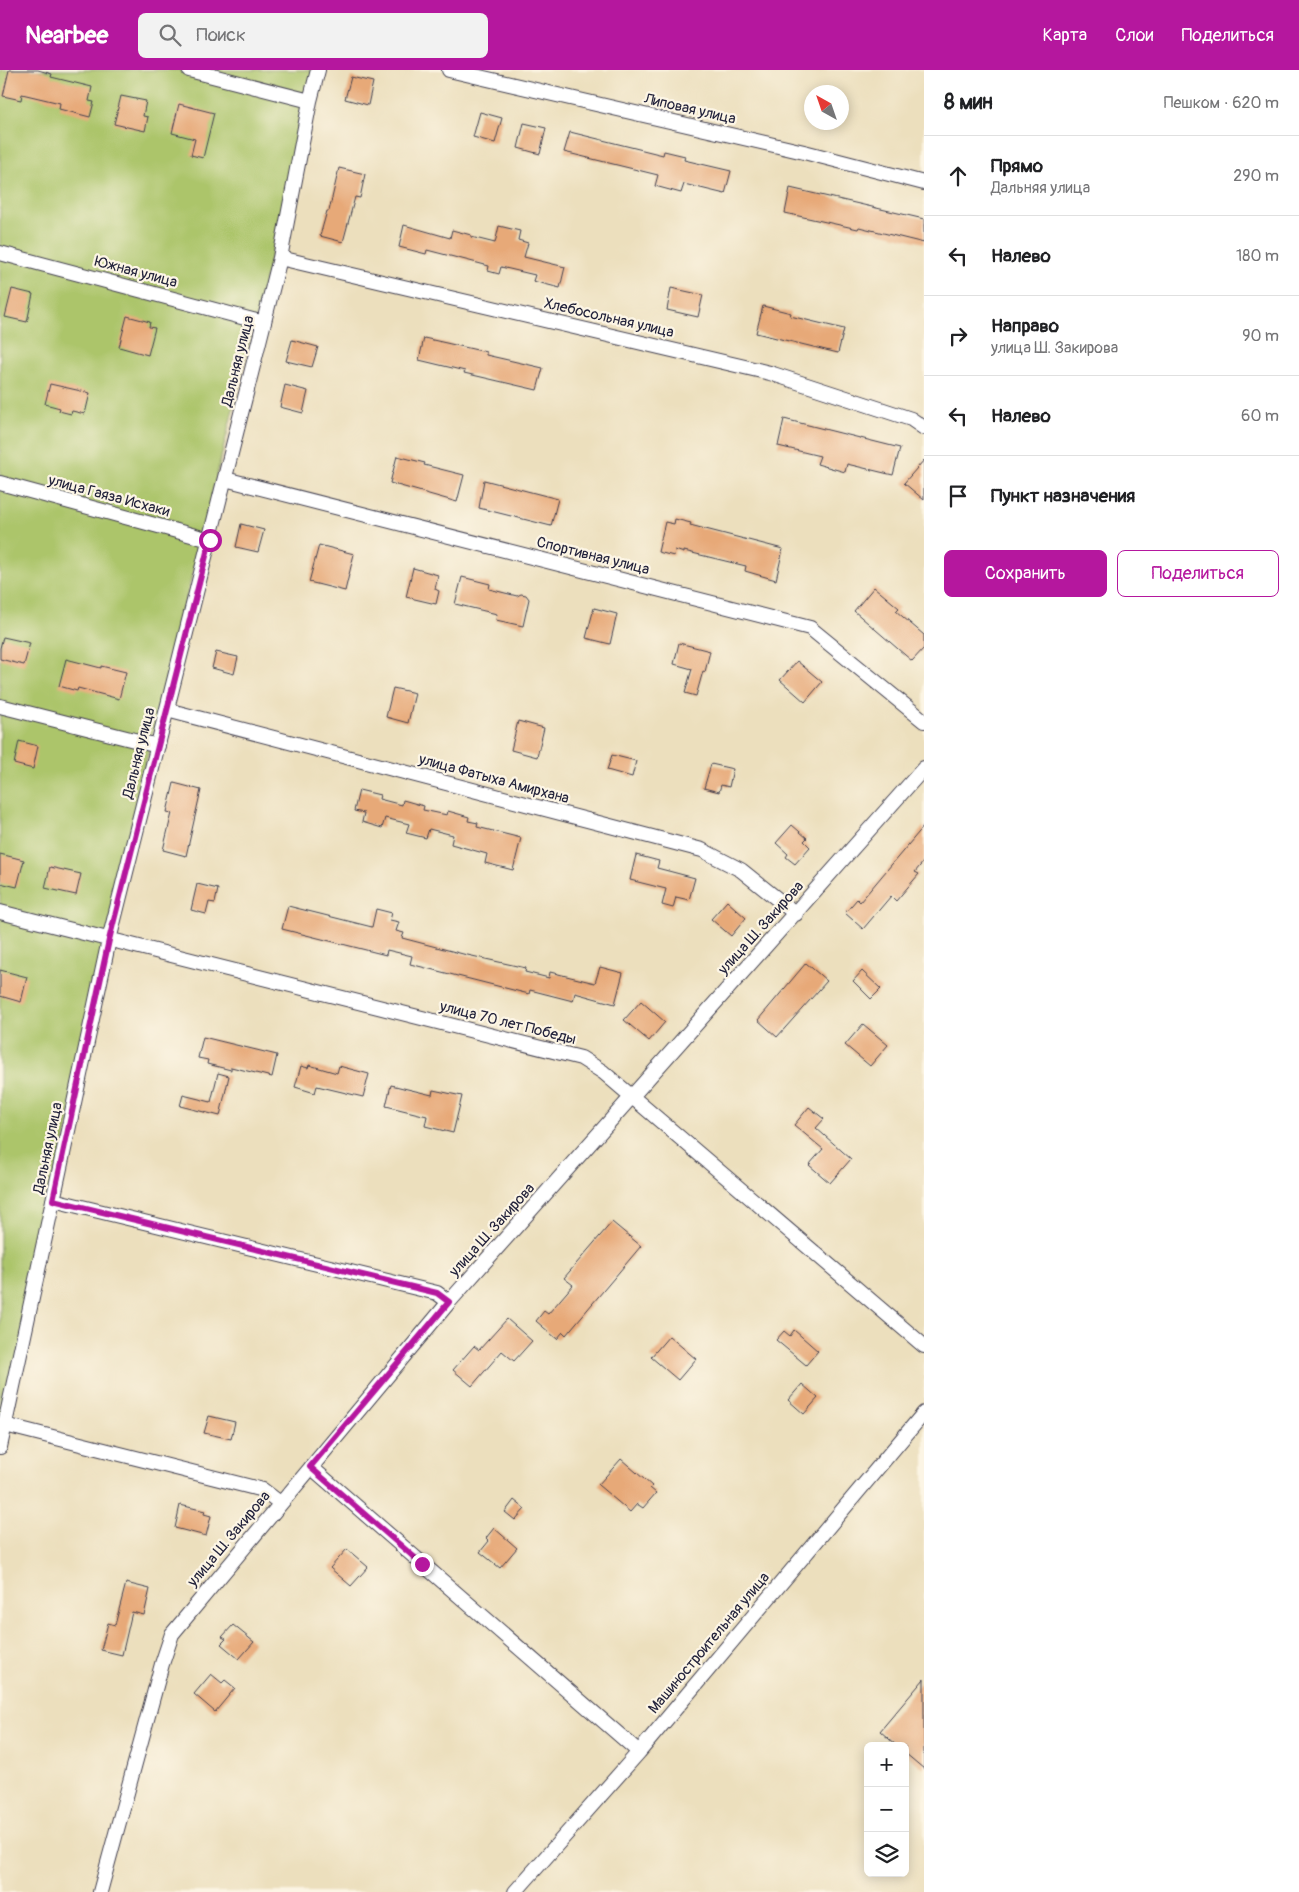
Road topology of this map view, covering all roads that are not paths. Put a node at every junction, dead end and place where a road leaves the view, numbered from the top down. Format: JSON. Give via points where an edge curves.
{"nodes":[{"id":1,"x":189,"y":70,"type":"edge"},
{"id":2,"x":318,"y":70,"type":"edge"},
{"id":3,"x":449,"y":70,"type":"edge"},
{"id":4,"x":310,"y":101,"type":"junction"},
{"id":5,"x":924,"y":183,"type":"edge"},
{"id":6,"x":0,"y":253,"type":"edge"},
{"id":7,"x":280,"y":258,"type":"junction"},
{"id":8,"x":264,"y":323,"type":"junction"},
{"id":9,"x":924,"y":428,"type":"edge"},
{"id":10,"x":225,"y":479,"type":"junction"},
{"id":11,"x":0,"y":484,"type":"edge"},
{"id":12,"x":210,"y":540,"type":"junction"},
{"id":13,"x":0,"y":706,"type":"edge"},
{"id":14,"x":167,"y":710,"type":"junction"},
{"id":15,"x":924,"y":721,"type":"edge"},
{"id":16,"x":158,"y":746,"type":"junction"},
{"id":17,"x":924,"y":768,"type":"edge"},
{"id":18,"x":0,"y":912,"type":"edge"},
{"id":19,"x":796,"y":914,"type":"junction"},
{"id":20,"x":109,"y":940,"type":"junction"},
{"id":21,"x":632,"y":1097,"type":"junction"},
{"id":22,"x":53,"y":1200,"type":"junction"},
{"id":23,"x":449,"y":1302,"type":"junction"},
{"id":24,"x":924,"y":1346,"type":"edge"},
{"id":25,"x":924,"y":1413,"type":"edge"},
{"id":26,"x":5,"y":1425,"type":"junction"},
{"id":27,"x":0,"y":1446,"type":"edge"},
{"id":28,"x":310,"y":1467,"type":"junction"},
{"id":29,"x":280,"y":1503,"type":"junction"},
{"id":30,"x":638,"y":1752,"type":"junction"},
{"id":31,"x":100,"y":1892,"type":"edge"},
{"id":32,"x":515,"y":1892,"type":"edge"}],
"edges":[{"from":1,"to":4,"type":"street"},
{"from":2,"to":4,"type":"street","name":"Дальняя улица"},
{"from":3,"to":5,"type":"street","name":"Липовая улица"},
{"from":4,"to":7,"type":"street","name":"Дальняя улица"},
{"from":6,"to":8,"type":"street","name":"Южная улица"},
{"from":7,"to":8,"type":"street","name":"Дальняя улица"},
{"from":7,"to":9,"type":"street","name":"Хлебосольная улица","via":[[770,372],[911,419]]},
{"from":8,"to":10,"type":"street","name":"Дальняя улица"},
{"from":10,"to":12,"type":"street","name":"Дальняя улица"},
{"from":10,"to":15,"type":"street","name":"Спортивная улица","via":[[810,628]]},
{"from":11,"to":12,"type":"street","name":"улица Гаяза Исхаки"},
{"from":12,"to":14,"type":"street","name":"Дальняя улица"},
{"from":13,"to":16,"type":"street"},
{"from":14,"to":16,"type":"street","name":"Дальняя улица"},
{"from":14,"to":19,"type":"street","name":"улица Фатыха Амирхана","via":[[702,850],[741,870]]},
{"from":16,"to":20,"type":"street","name":"Дальняя улица"},
{"from":17,"to":19,"type":"street","name":"улица Ш. Закирова"},
{"from":18,"to":20,"type":"street","name":"улица 70 лет Победы"},
{"from":19,"to":21,"type":"street","name":"улица Ш. Закирова"},
{"from":20,"to":21,"type":"street","name":"улица 70 лет Победы","via":[[581,1058]]},
{"from":20,"to":22,"type":"street","name":"Дальняя улица"},
{"from":21,"to":23,"type":"street","name":"улица Ш. Закирова"},
{"from":21,"to":24,"type":"street","name":"улица 70 лет Победы"},
{"from":22,"to":23,"type":"street","via":[[437,1293]]},
{"from":22,"to":26,"type":"street","name":"Дальняя улица"},
{"from":23,"to":28,"type":"street","name":"улица Ш. Закирова"},
{"from":25,"to":30,"type":"street","name":"Машиностроительная улица"},
{"from":26,"to":27,"type":"street","name":"Дальняя улица"},
{"from":26,"to":29,"type":"street","via":[[263,1490]]},
{"from":28,"to":29,"type":"street","name":"улица Ш. Закирова"},
{"from":28,"to":30,"type":"street"},
{"from":29,"to":31,"type":"street","name":"улица Ш. Закирова","via":[[172,1634]]},
{"from":30,"to":32,"type":"street","name":"Машиностроительная улица"}]}
